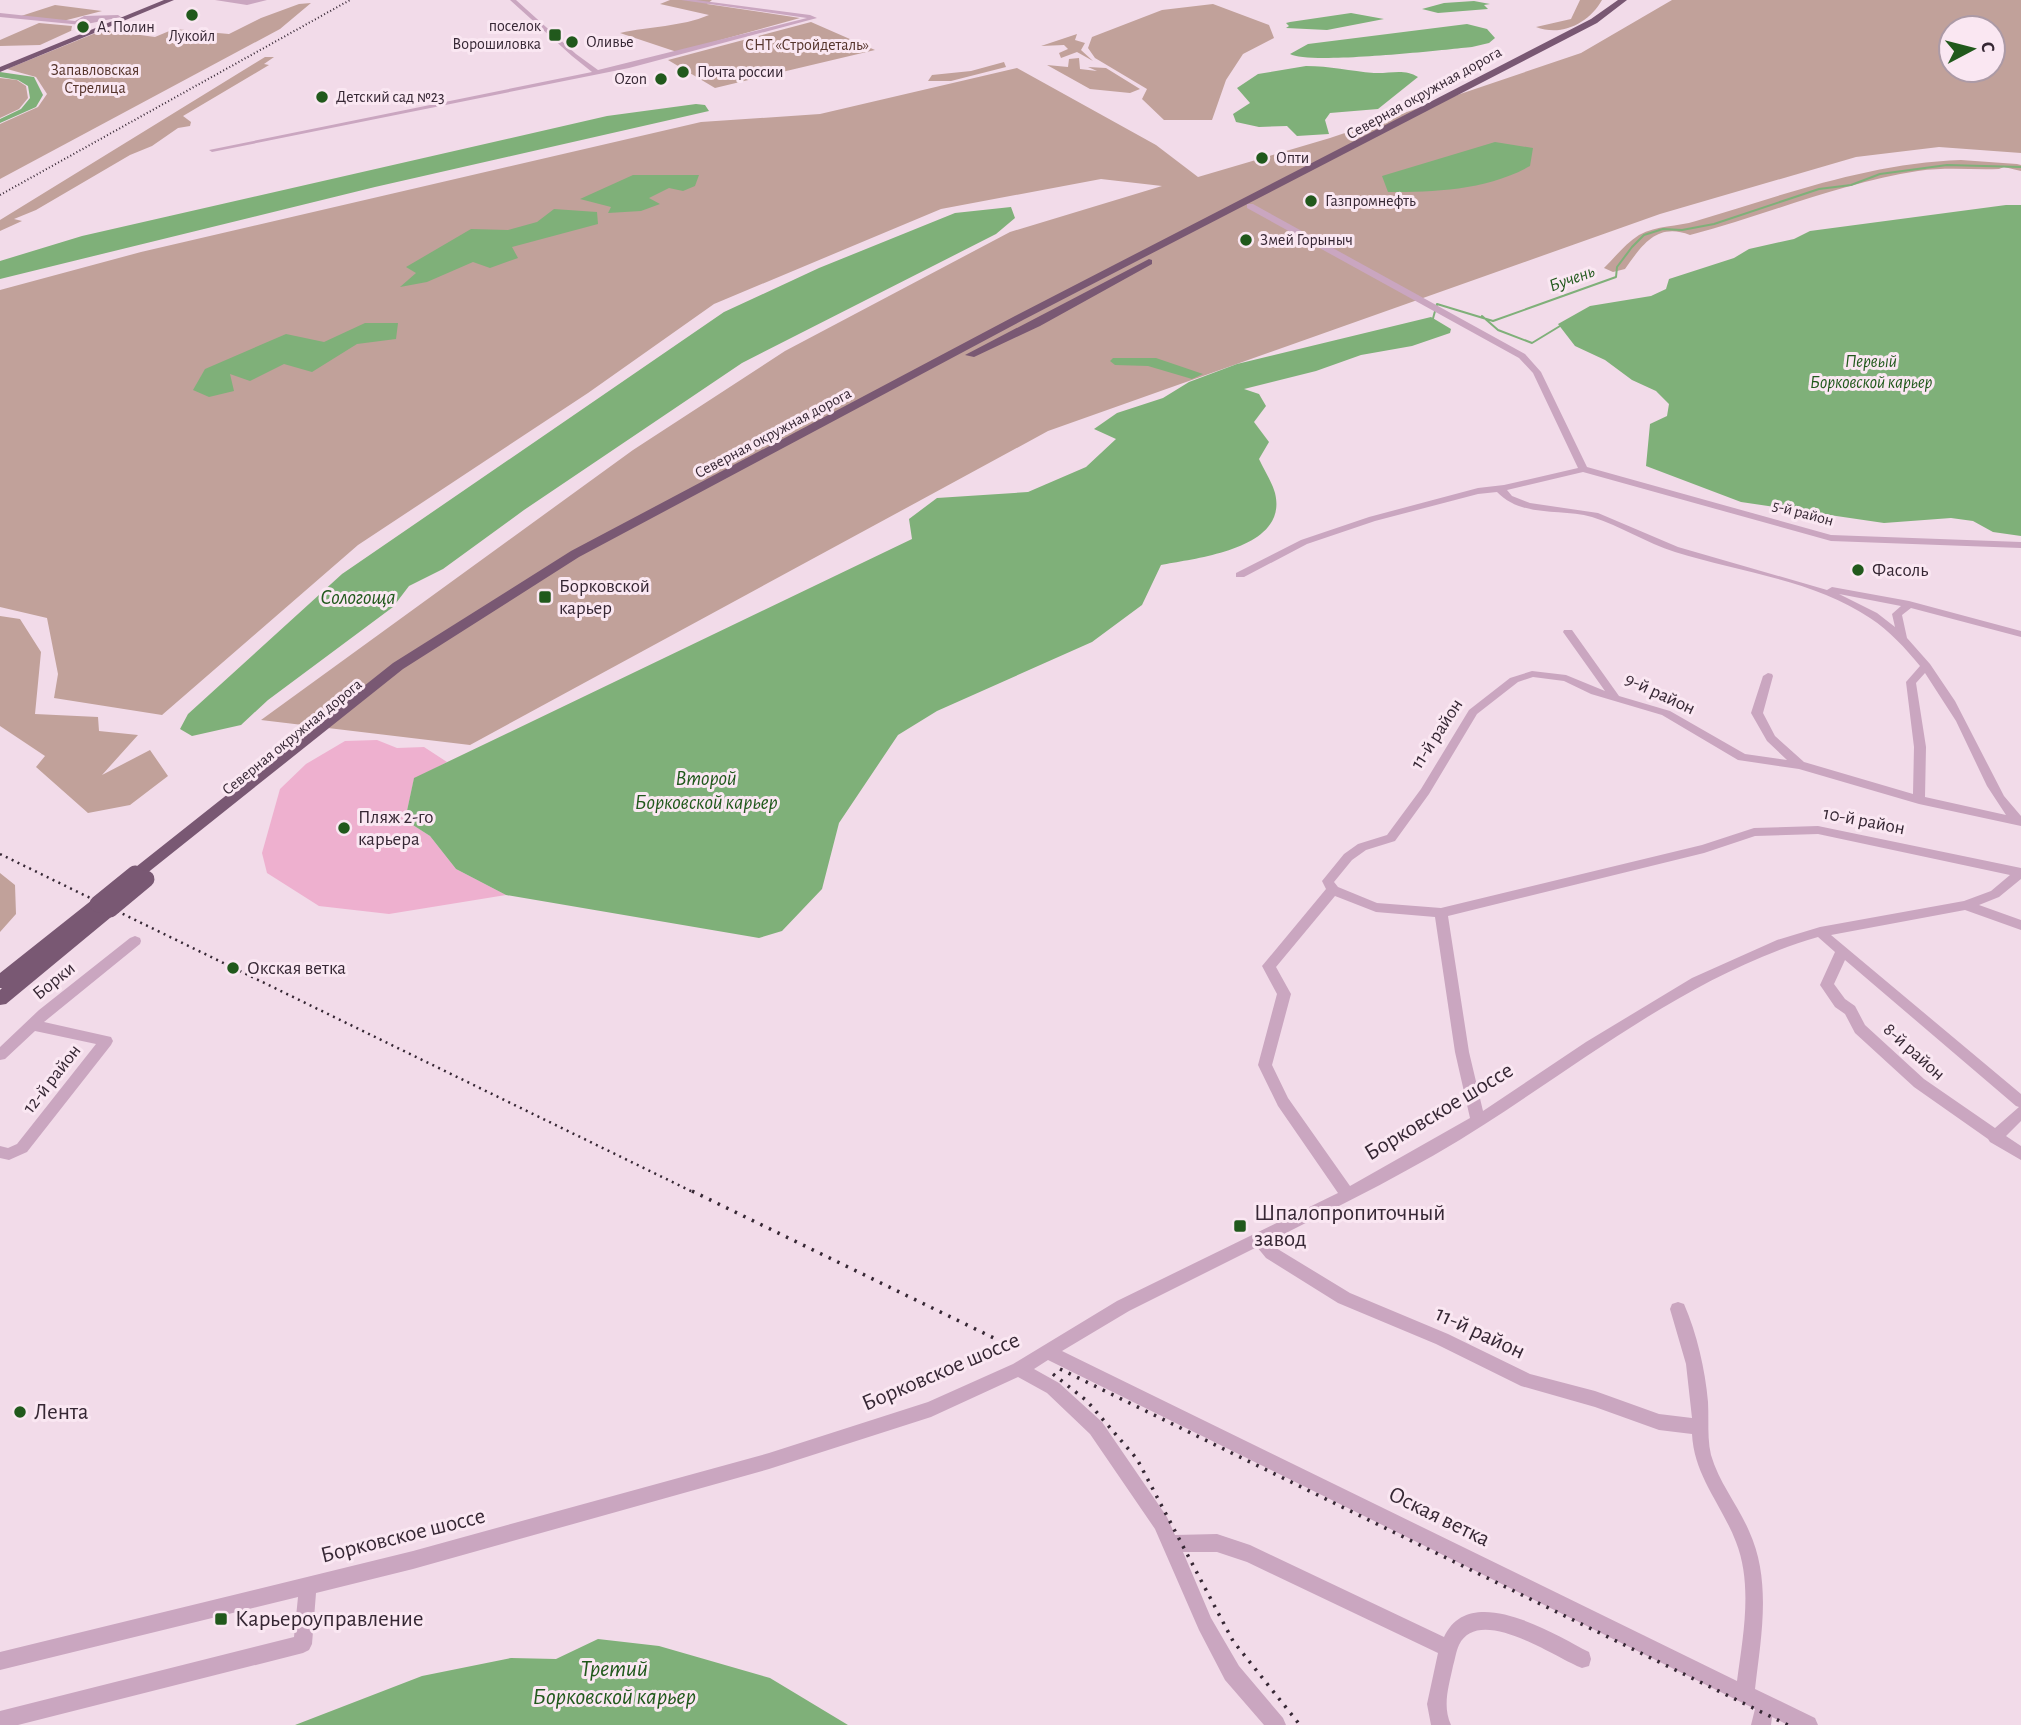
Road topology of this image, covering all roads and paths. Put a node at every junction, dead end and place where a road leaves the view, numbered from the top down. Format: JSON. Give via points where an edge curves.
{"nodes":[{"id":1,"x":158,"y":0,"type":"edge"},
{"id":2,"x":170,"y":0,"type":"edge"},
{"id":3,"x":218,"y":0,"type":"edge"},
{"id":4,"x":264,"y":0,"type":"edge"},
{"id":5,"x":513,"y":0,"type":"edge"},
{"id":6,"x":684,"y":0,"type":"edge"},
{"id":7,"x":1627,"y":0,"type":"edge"},
{"id":8,"x":0,"y":15,"type":"edge"},
{"id":9,"x":118,"y":17,"type":"junction"},
{"id":10,"x":94,"y":19,"type":"joint"},
{"id":11,"x":83,"y":25,"type":"junction"},
{"id":12,"x":3,"y":66,"type":"edge"},
{"id":13,"x":596,"y":72,"type":"junction"},
{"id":14,"x":1388,"y":126,"type":"junction"},
{"id":15,"x":1404,"y":130,"type":"junction"},
{"id":16,"x":212,"y":150,"type":"dead end"},
{"id":17,"x":1250,"y":206,"type":"junction"},
{"id":18,"x":1434,"y":305,"type":"joint"},
{"id":19,"x":1019,"y":318,"type":"junction"},
{"id":20,"x":1036,"y":324,"type":"junction"},
{"id":21,"x":1583,"y":469,"type":"junction"},
{"id":22,"x":1504,"y":488,"type":"junction"},
{"id":23,"x":2021,"y":545,"type":"edge"},
{"id":24,"x":1240,"y":575,"type":"dead end"},
{"id":25,"x":1781,"y":577,"type":"junction"},
{"id":26,"x":1909,"y":604,"type":"junction"},
{"id":27,"x":1568,"y":632,"type":"dead end"},
{"id":28,"x":2021,"y":634,"type":"edge"},
{"id":29,"x":1903,"y":638,"type":"junction"},
{"id":30,"x":1926,"y":666,"type":"junction"},
{"id":31,"x":1769,"y":676,"type":"dead end"},
{"id":32,"x":1614,"y":695,"type":"junction"},
{"id":33,"x":1800,"y":765,"type":"junction"},
{"id":34,"x":1919,"y":800,"type":"junction"},
{"id":35,"x":2020,"y":822,"type":"edge"},
{"id":36,"x":2020,"y":872,"type":"edge"},
{"id":37,"x":140,"y":876,"type":"junction"},
{"id":38,"x":1333,"y":890,"type":"junction"},
{"id":39,"x":1966,"y":905,"type":"junction"},
{"id":40,"x":104,"y":907,"type":"junction"},
{"id":41,"x":1441,"y":913,"type":"junction"},
{"id":42,"x":2021,"y":925,"type":"edge"},
{"id":43,"x":1820,"y":932,"type":"junction"},
{"id":44,"x":135,"y":941,"type":"dead end"},
{"id":45,"x":1842,"y":951,"type":"junction"},
{"id":46,"x":0,"y":982,"type":"edge"},
{"id":47,"x":0,"y":999,"type":"edge"},
{"id":48,"x":32,"y":1025,"type":"junction"},
{"id":49,"x":0,"y":1055,"type":"edge"},
{"id":50,"x":2021,"y":1102,"type":"edge"},
{"id":51,"x":2021,"y":1112,"type":"edge"},
{"id":52,"x":1478,"y":1121,"type":"junction"},
{"id":53,"x":1994,"y":1138,"type":"junction"},
{"id":54,"x":0,"y":1152,"type":"edge"},
{"id":55,"x":2021,"y":1154,"type":"edge"},
{"id":56,"x":1348,"y":1195,"type":"junction"},
{"id":57,"x":1261,"y":1240,"type":"junction"},
{"id":58,"x":1678,"y":1309,"type":"dead end"},
{"id":59,"x":1048,"y":1352,"type":"junction"},
{"id":60,"x":1019,"y":1369,"type":"junction"},
{"id":61,"x":1698,"y":1427,"type":"junction"},
{"id":62,"x":1170,"y":1544,"type":"junction"},
{"id":63,"x":308,"y":1585,"type":"junction"},
{"id":64,"x":1449,"y":1650,"type":"junction"},
{"id":65,"x":1581,"y":1660,"type":"dead end"},
{"id":66,"x":0,"y":1661,"type":"edge"},
{"id":67,"x":1745,"y":1694,"type":"junction"},
{"id":68,"x":1765,"y":1704,"type":"junction"},
{"id":69,"x":0,"y":1720,"type":"edge"},
{"id":70,"x":1276,"y":1725,"type":"edge"},
{"id":71,"x":1441,"y":1725,"type":"edge"},
{"id":72,"x":1761,"y":1725,"type":"edge"},
{"id":73,"x":1808,"y":1725,"type":"edge"}],
"edges":[{"from":1,"to":9,"type":"main road"},
{"from":2,"to":12,"type":"main road"},
{"from":3,"to":4,"type":"street"},
{"from":5,"to":13,"type":"street","via":[[563,49]]},
{"from":6,"to":13,"type":"street","via":[[814,18]]},
{"from":7,"to":14,"type":"main road","name":"Северная окружная дорога"},
{"from":7,"to":15,"type":"main road","name":"Северная окружная дорога","via":[[1600,21],[1421,114]]},
{"from":8,"to":11,"type":"street"},
{"from":9,"to":10,"type":"street"},
{"from":9,"to":11,"type":"main road"},
{"from":10,"to":11,"type":"street","via":[[84,18]]},
{"from":11,"to":12,"type":"main road"},
{"from":13,"to":16,"type":"street"},
{"from":14,"to":15,"type":"main road","via":[[1402,125]]},
{"from":14,"to":19,"type":"main road","name":"Северная окружная дорога"},
{"from":15,"to":17,"type":"main road","name":"Северная окружная дорога"},
{"from":17,"to":18,"type":"street"},
{"from":17,"to":20,"type":"main road","name":"Северная окружная дорога"},
{"from":18,"to":21,"type":"street","via":[[1530,363]]},
{"from":19,"to":20,"type":"main road","via":[[1014,322],[1019,326]]},
{"from":19,"to":37,"type":"main road","name":"Северная окружная дорога","via":[[575,554],[466,622],[398,666]]},
{"from":20,"to":37,"type":"main road","name":"Северная окружная дорога","via":[[892,392],[538,584],[408,670]]},
{"from":21,"to":22,"type":"street"},
{"from":21,"to":23,"type":"street","name":"5-й район","via":[[1831,538]]},
{"from":22,"to":24,"type":"street","via":[[1372,519],[1304,542]]},
{"from":22,"to":25,"type":"street","via":[[1502,492],[1514,502],[1612,520],[1674,548]]},
{"from":25,"to":26,"type":"street"},
{"from":25,"to":29,"type":"street","name":"9-й район","via":[[1853,604]]},
{"from":26,"to":28,"type":"street"},
{"from":26,"to":29,"type":"street","via":[[1896,614]]},
{"from":27,"to":32,"type":"street","name":"9-й район"},
{"from":29,"to":30,"type":"street","name":"9-й район"},
{"from":30,"to":34,"type":"street","via":[[1911,682],[1920,747]]},
{"from":30,"to":35,"type":"street","name":"9-й район","via":[[1972,741],[1989,780]]},
{"from":31,"to":33,"type":"street","name":"9-й район","via":[[1757,713],[1771,738]]},
{"from":32,"to":33,"type":"street","name":"9-й район","via":[[1666,713],[1742,757]]},
{"from":32,"to":38,"type":"street","name":"11-й район","via":[[1595,692],[1566,678],[1532,674],[1514,680],[1473,712],[1391,838],[1355,852],[1328,881]]},
{"from":33,"to":34,"type":"street","name":"9-й район"},
{"from":34,"to":35,"type":"street","name":"9-й район"},
{"from":36,"to":39,"type":"street","name":"Борковское шоссе","via":[[1995,894]]},
{"from":36,"to":41,"type":"street","name":"10-й район","via":[[1818,830],[1754,832],[1704,849]]},
{"from":37,"to":40,"type":"main road","name":"Северная окружная дорога","bridge":true},
{"from":38,"to":41,"type":"street","via":[[1376,907]]},
{"from":38,"to":56,"type":"street","via":[[1269,966],[1284,994],[1265,1065],[1283,1102]]},
{"from":39,"to":42,"type":"street"},
{"from":39,"to":43,"type":"street","name":"Борковское шоссе"},
{"from":40,"to":46,"type":"main road","name":"Северная окружная дорога"},
{"from":40,"to":47,"type":"main road","name":"Северная окружная дорога"},
{"from":41,"to":52,"type":"street","via":[[1462,1052]]},
{"from":43,"to":45,"type":"street","name":"8-й район"},
{"from":43,"to":52,"type":"street","name":"Борковское шоссе","via":[[1782,943],[1697,981]]},
{"from":44,"to":48,"type":"street","name":"Борки"},
{"from":45,"to":50,"type":"street","name":"8-й район"},
{"from":45,"to":53,"type":"street","name":"8-й район","via":[[1827,985],[1860,1029],[1919,1083]]},
{"from":48,"to":49,"type":"street","name":"Борки"},
{"from":48,"to":54,"type":"street","name":"12-й район","via":[[106,1041],[22,1148],[9,1154]]},
{"from":51,"to":53,"type":"street"},
{"from":52,"to":56,"type":"street","name":"Борковское шоссе"},
{"from":53,"to":55,"type":"street","name":"8-й район"},
{"from":56,"to":57,"type":"street","name":"Борковское шоссе"},
{"from":57,"to":59,"type":"street","name":"Борковское шоссе","via":[[1123,1306]]},
{"from":57,"to":61,"type":"street","name":"11-й район","via":[[1271,1253],[1344,1298],[1527,1381],[1659,1422]]},
{"from":58,"to":61,"type":"street","via":[[1699,1397]]},
{"from":59,"to":60,"type":"street","name":"Борковское шоссе"},
{"from":59,"to":67,"type":"street","name":"Оская ветка"},
{"from":60,"to":62,"type":"street","via":[[1053,1388],[1096,1428],[1161,1523]]},
{"from":60,"to":63,"type":"street","name":"Борковское шоссе","via":[[931,1409],[833,1442]]},
{"from":61,"to":67,"type":"street","via":[[1715,1488],[1734,1515],[1749,1552],[1753,1606]]},
{"from":62,"to":64,"type":"street","via":[[1217,1543],[1250,1554]]},
{"from":62,"to":70,"type":"street","via":[[1232,1673]]},
{"from":63,"to":66,"type":"street","name":"Борковское шоссе"},
{"from":63,"to":69,"type":"street","via":[[303,1644]]},
{"from":64,"to":65,"type":"street","via":[[1452,1638],[1465,1627],[1483,1621],[1506,1622]]},
{"from":64,"to":71,"type":"street","via":[[1435,1704]]},
{"from":67,"to":68,"type":"street","name":"Оская ветка"},
{"from":68,"to":72,"type":"street"},
{"from":68,"to":73,"type":"street","name":"Оская ветка"}]}
